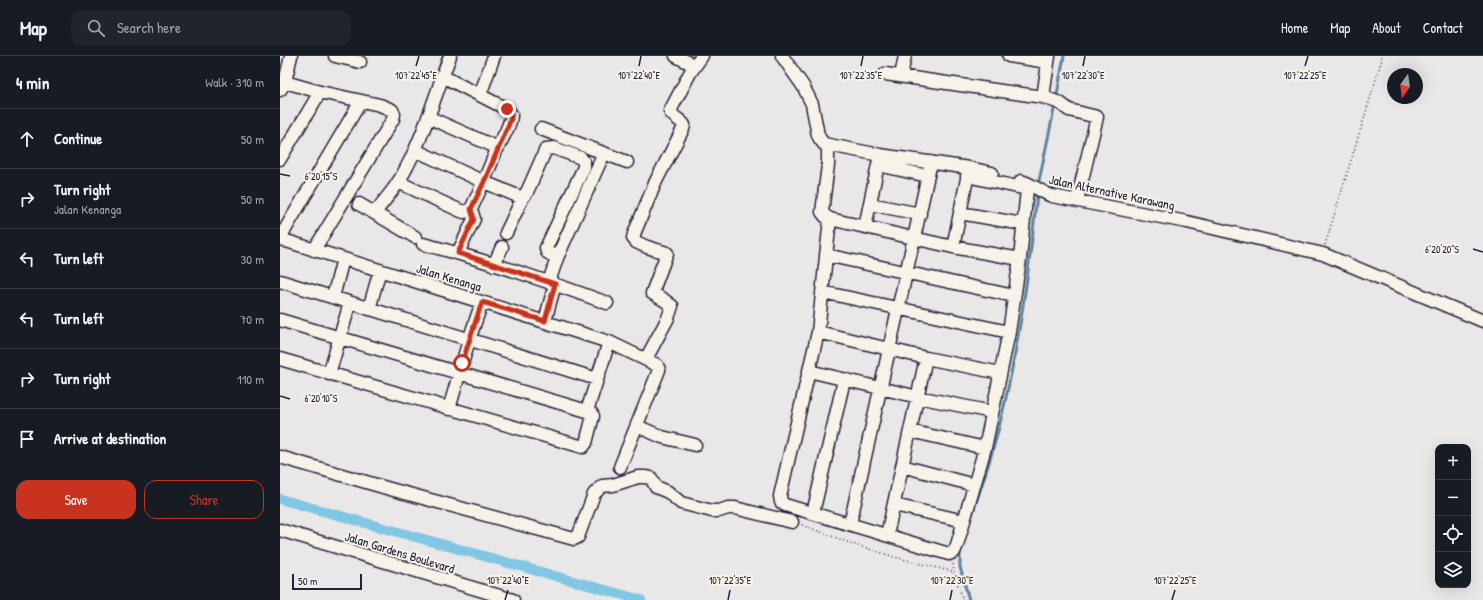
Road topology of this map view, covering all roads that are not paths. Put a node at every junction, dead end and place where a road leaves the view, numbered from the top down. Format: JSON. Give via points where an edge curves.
{"nodes":[{"id":1,"x":335,"y":56,"type":"edge"},
{"id":2,"x":450,"y":56,"type":"edge"},
{"id":3,"x":494,"y":56,"type":"edge"},
{"id":4,"x":676,"y":56,"type":"edge"},
{"id":5,"x":702,"y":56,"type":"edge"},
{"id":6,"x":782,"y":56,"type":"edge"},
{"id":7,"x":905,"y":56,"type":"edge"},
{"id":8,"x":1009,"y":56,"type":"edge"},
{"id":9,"x":288,"y":57,"type":"edge"},
{"id":10,"x":1048,"y":59,"type":"edge"},
{"id":11,"x":360,"y":62,"type":"dead end"},
{"id":12,"x":695,"y":66,"type":"junction"},
{"id":13,"x":885,"y":74,"type":"dead end"},
{"id":14,"x":442,"y":76,"type":"junction"},
{"id":15,"x":901,"y":76,"type":"junction"},
{"id":16,"x":283,"y":86,"type":"edge"},
{"id":17,"x":320,"y":92,"type":"junction"},
{"id":18,"x":480,"y":95,"type":"junction"},
{"id":19,"x":1052,"y":100,"type":"junction"},
{"id":20,"x":361,"y":101,"type":"junction"},
{"id":21,"x":428,"y":117,"type":"junction"},
{"id":22,"x":541,"y":129,"type":"dead end"},
{"id":23,"x":828,"y":145,"type":"junction"},
{"id":24,"x":498,"y":148,"type":"junction"},
{"id":25,"x":415,"y":150,"type":"junction"},
{"id":26,"x":604,"y":153,"type":"junction"},
{"id":27,"x":280,"y":159,"type":"edge"},
{"id":28,"x":879,"y":160,"type":"junction"},
{"id":29,"x":627,"y":162,"type":"dead end"},
{"id":30,"x":931,"y":162,"type":"junction"},
{"id":31,"x":968,"y":172,"type":"junction"},
{"id":32,"x":928,"y":176,"type":"junction"},
{"id":33,"x":398,"y":182,"type":"junction"},
{"id":34,"x":484,"y":182,"type":"junction"},
{"id":35,"x":523,"y":197,"type":"junction"},
{"id":36,"x":1078,"y":201,"type":"junction"},
{"id":37,"x":359,"y":204,"type":"dead end"},
{"id":38,"x":870,"y":204,"type":"junction"},
{"id":39,"x":471,"y":209,"type":"junction"},
{"id":40,"x":374,"y":213,"type":"junction"},
{"id":41,"x":960,"y":213,"type":"junction"},
{"id":42,"x":920,"y":214,"type":"junction"},
{"id":43,"x":830,"y":219,"type":"junction"},
{"id":44,"x":1023,"y":224,"type":"junction"},
{"id":45,"x":865,"y":227,"type":"junction"},
{"id":46,"x":506,"y":233,"type":"dead end"},
{"id":47,"x":914,"y":238,"type":"junction"},
{"id":48,"x":280,"y":239,"type":"edge"},
{"id":49,"x":502,"y":247,"type":"dead end"},
{"id":50,"x":953,"y":247,"type":"junction"},
{"id":51,"x":314,"y":250,"type":"junction"},
{"id":52,"x":458,"y":253,"type":"junction"},
{"id":53,"x":826,"y":254,"type":"junction"},
{"id":54,"x":557,"y":258,"type":"junction"},
{"id":55,"x":343,"y":259,"type":"junction"},
{"id":56,"x":1020,"y":259,"type":"junction"},
{"id":57,"x":494,"y":265,"type":"junction"},
{"id":58,"x":380,"y":270,"type":"junction"},
{"id":59,"x":906,"y":273,"type":"junction"},
{"id":60,"x":280,"y":281,"type":"edge"},
{"id":61,"x":552,"y":283,"type":"junction"},
{"id":62,"x":822,"y":292,"type":"junction"},
{"id":63,"x":1014,"y":296,"type":"junction"},
{"id":64,"x":333,"y":297,"type":"junction"},
{"id":65,"x":482,"y":302,"type":"junction"},
{"id":66,"x":350,"y":303,"type":"junction"},
{"id":67,"x":607,"y":303,"type":"dead end"},
{"id":68,"x":369,"y":309,"type":"junction"},
{"id":69,"x":898,"y":309,"type":"junction"},
{"id":70,"x":280,"y":320,"type":"edge"},
{"id":71,"x":545,"y":321,"type":"junction"},
{"id":72,"x":1483,"y":321,"type":"edge"},
{"id":73,"x":818,"y":332,"type":"junction"},
{"id":74,"x":1008,"y":332,"type":"junction"},
{"id":75,"x":340,"y":338,"type":"junction"},
{"id":76,"x":469,"y":340,"type":"junction"},
{"id":77,"x":610,"y":342,"type":"junction"},
{"id":78,"x":889,"y":349,"type":"junction"},
{"id":79,"x":926,"y":358,"type":"junction"},
{"id":80,"x":646,"y":359,"type":"junction"},
{"id":81,"x":280,"y":360,"type":"edge"},
{"id":82,"x":809,"y":371,"type":"junction"},
{"id":83,"x":1000,"y":373,"type":"junction"},
{"id":84,"x":329,"y":374,"type":"junction"},
{"id":85,"x":458,"y":374,"type":"junction"},
{"id":86,"x":597,"y":379,"type":"junction"},
{"id":87,"x":844,"y":380,"type":"junction"},
{"id":88,"x":881,"y":388,"type":"junction"},
{"id":89,"x":918,"y":397,"type":"junction"},
{"id":90,"x":449,"y":409,"type":"junction"},
{"id":91,"x":587,"y":412,"type":"junction"},
{"id":92,"x":992,"y":412,"type":"junction"},
{"id":93,"x":637,"y":426,"type":"junction"},
{"id":94,"x":910,"y":431,"type":"junction"},
{"id":95,"x":695,"y":445,"type":"dead end"},
{"id":96,"x":985,"y":448,"type":"junction"},
{"id":97,"x":280,"y":457,"type":"edge"},
{"id":98,"x":902,"y":466,"type":"junction"},
{"id":99,"x":620,"y":467,"type":"dead end"},
{"id":100,"x":974,"y":485,"type":"junction"},
{"id":101,"x":894,"y":505,"type":"junction"},
{"id":102,"x":813,"y":513,"type":"junction"},
{"id":103,"x":964,"y":521,"type":"junction"},
{"id":104,"x":792,"y":522,"type":"road end"},
{"id":105,"x":850,"y":524,"type":"junction"},
{"id":106,"x":280,"y":530,"type":"edge"},
{"id":107,"x":887,"y":535,"type":"junction"},
{"id":108,"x":512,"y":600,"type":"edge"}],
"edges":[{"from":1,"to":11,"type":"street"},
{"from":2,"to":14,"type":"street"},
{"from":3,"to":18,"type":"street"},
{"from":4,"to":12,"type":"street"},
{"from":5,"to":12,"type":"street"},
{"from":6,"to":23,"type":"street","via":[[806,92],[814,110],[820,139]]},
{"from":7,"to":15,"type":"street"},
{"from":8,"to":10,"type":"street"},
{"from":9,"to":16,"type":"street"},
{"from":10,"to":19,"type":"street"},
{"from":12,"to":80,"type":"street","via":[[670,111],[682,122],[683,129],[656,181],[634,234],[636,242],[641,245],[667,253],[652,293],[672,306]]},
{"from":13,"to":15,"type":"street"},
{"from":14,"to":18,"type":"street"},
{"from":14,"to":21,"type":"street"},
{"from":15,"to":19,"type":"street"},
{"from":16,"to":17,"type":"street"},
{"from":17,"to":20,"type":"street"},
{"from":17,"to":27,"type":"street"},
{"from":18,"to":24,"type":"street","via":[[511,112],[511,119]]},
{"from":19,"to":36,"type":"street","via":[[1069,110],[1097,117]]},
{"from":20,"to":48,"type":"street"},
{"from":20,"to":51,"type":"street","via":[[389,108],[394,112],[394,118]]},
{"from":21,"to":24,"type":"street"},
{"from":21,"to":25,"type":"street"},
{"from":22,"to":26,"type":"street"},
{"from":23,"to":28,"type":"street","name":"Jalan Alternative Karawang"},
{"from":23,"to":43,"type":"street","via":[[822,212]]},
{"from":24,"to":34,"type":"street"},
{"from":25,"to":33,"type":"street"},
{"from":25,"to":34,"type":"street"},
{"from":26,"to":29,"type":"street"},
{"from":26,"to":54,"type":"street"},
{"from":28,"to":30,"type":"street","name":"Jalan Alternative Karawang"},
{"from":28,"to":32,"type":"street"},
{"from":28,"to":38,"type":"street"},
{"from":30,"to":31,"type":"street","name":"Jalan Alternative Karawang"},
{"from":30,"to":32,"type":"street"},
{"from":31,"to":36,"type":"street","name":"Jalan Alternative Karawang","via":[[1014,179],[1028,183],[1047,194]]},
{"from":31,"to":41,"type":"street"},
{"from":31,"to":44,"type":"street","via":[[1027,189]]},
{"from":32,"to":42,"type":"street"},
{"from":33,"to":39,"type":"street","via":[[461,211]]},
{"from":33,"to":40,"type":"street"},
{"from":34,"to":35,"type":"street"},
{"from":34,"to":39,"type":"street"},
{"from":35,"to":46,"type":"street"},
{"from":35,"to":54,"type":"street","via":[[546,149],[554,148],[583,160],[584,167],[546,248],[547,252]]},
{"from":36,"to":72,"type":"street","name":"Jalan Alternative Karawang","via":[[1187,222],[1322,254]]},
{"from":37,"to":40,"type":"street"},
{"from":38,"to":42,"type":"street"},
{"from":38,"to":45,"type":"street"},
{"from":39,"to":52,"type":"street","via":[[474,219]]},
{"from":40,"to":52,"type":"street","via":[[419,241]]},
{"from":41,"to":44,"type":"street"},
{"from":41,"to":50,"type":"street"},
{"from":42,"to":47,"type":"street"},
{"from":43,"to":45,"type":"street"},
{"from":43,"to":53,"type":"street"},
{"from":44,"to":56,"type":"street"},
{"from":45,"to":47,"type":"street"},
{"from":47,"to":50,"type":"street"},
{"from":47,"to":59,"type":"street"},
{"from":48,"to":51,"type":"street","name":"Jalan Kenanga"},
{"from":49,"to":57,"type":"street"},
{"from":50,"to":56,"type":"street"},
{"from":51,"to":55,"type":"street","name":"Jalan Kenanga"},
{"from":52,"to":57,"type":"street"},
{"from":53,"to":59,"type":"street"},
{"from":53,"to":62,"type":"street"},
{"from":54,"to":61,"type":"street"},
{"from":55,"to":58,"type":"street","name":"Jalan Kenanga"},
{"from":55,"to":64,"type":"street"},
{"from":56,"to":63,"type":"street"},
{"from":57,"to":61,"type":"street"},
{"from":58,"to":65,"type":"street","name":"Jalan Kenanga"},
{"from":58,"to":68,"type":"street"},
{"from":59,"to":63,"type":"street"},
{"from":59,"to":69,"type":"street"},
{"from":60,"to":64,"type":"street"},
{"from":61,"to":67,"type":"street"},
{"from":61,"to":71,"type":"street"},
{"from":62,"to":69,"type":"street"},
{"from":62,"to":73,"type":"street"},
{"from":63,"to":74,"type":"street"},
{"from":64,"to":66,"type":"street"},
{"from":65,"to":71,"type":"street","name":"Jalan Kenanga"},
{"from":65,"to":76,"type":"street"},
{"from":66,"to":68,"type":"street"},
{"from":66,"to":75,"type":"street"},
{"from":68,"to":76,"type":"street"},
{"from":69,"to":74,"type":"street"},
{"from":69,"to":78,"type":"street"},
{"from":70,"to":75,"type":"street"},
{"from":71,"to":77,"type":"street","name":"Jalan Kenanga"},
{"from":73,"to":78,"type":"street"},
{"from":73,"to":82,"type":"street"},
{"from":74,"to":83,"type":"street"},
{"from":75,"to":84,"type":"street"},
{"from":75,"to":85,"type":"street"},
{"from":76,"to":85,"type":"street"},
{"from":76,"to":86,"type":"street"},
{"from":77,"to":80,"type":"street","name":"Jalan Kenanga"},
{"from":77,"to":86,"type":"street"},
{"from":78,"to":79,"type":"street"},
{"from":78,"to":88,"type":"street"},
{"from":79,"to":83,"type":"street"},
{"from":79,"to":89,"type":"street"},
{"from":80,"to":93,"type":"street","name":"Jalan Kenanga","via":[[657,364],[659,370]]},
{"from":81,"to":84,"type":"street"},
{"from":82,"to":87,"type":"street"},
{"from":82,"to":102,"type":"street","via":[[780,496],[781,502],[785,505]]},
{"from":83,"to":92,"type":"street"},
{"from":84,"to":90,"type":"street"},
{"from":85,"to":90,"type":"street"},
{"from":85,"to":91,"type":"street"},
{"from":86,"to":91,"type":"street"},
{"from":87,"to":88,"type":"street"},
{"from":87,"to":102,"type":"street"},
{"from":88,"to":89,"type":"street"},
{"from":88,"to":105,"type":"street"},
{"from":89,"to":92,"type":"street"},
{"from":89,"to":94,"type":"street"},
{"from":90,"to":91,"type":"street","via":[[583,447],[593,416]]},
{"from":92,"to":96,"type":"street"},
{"from":93,"to":95,"type":"street","via":[[662,437]]},
{"from":93,"to":99,"type":"street","name":"Jalan Kenanga"},
{"from":94,"to":96,"type":"street"},
{"from":94,"to":98,"type":"street"},
{"from":96,"to":100,"type":"street"},
{"from":97,"to":104,"type":"street","via":[[574,539],[578,537],[598,488],[645,476],[651,478],[656,487],[668,492],[682,503],[719,512],[735,508]]},
{"from":98,"to":100,"type":"street"},
{"from":98,"to":101,"type":"street"},
{"from":100,"to":103,"type":"street"},
{"from":101,"to":103,"type":"street"},
{"from":101,"to":107,"type":"street"},
{"from":102,"to":105,"type":"street"},
{"from":103,"to":107,"type":"street","via":[[957,545],[951,554]]},
{"from":105,"to":107,"type":"street"},
{"from":106,"to":108,"type":"street","name":"Jalan Gardens Boulevard"}]}
